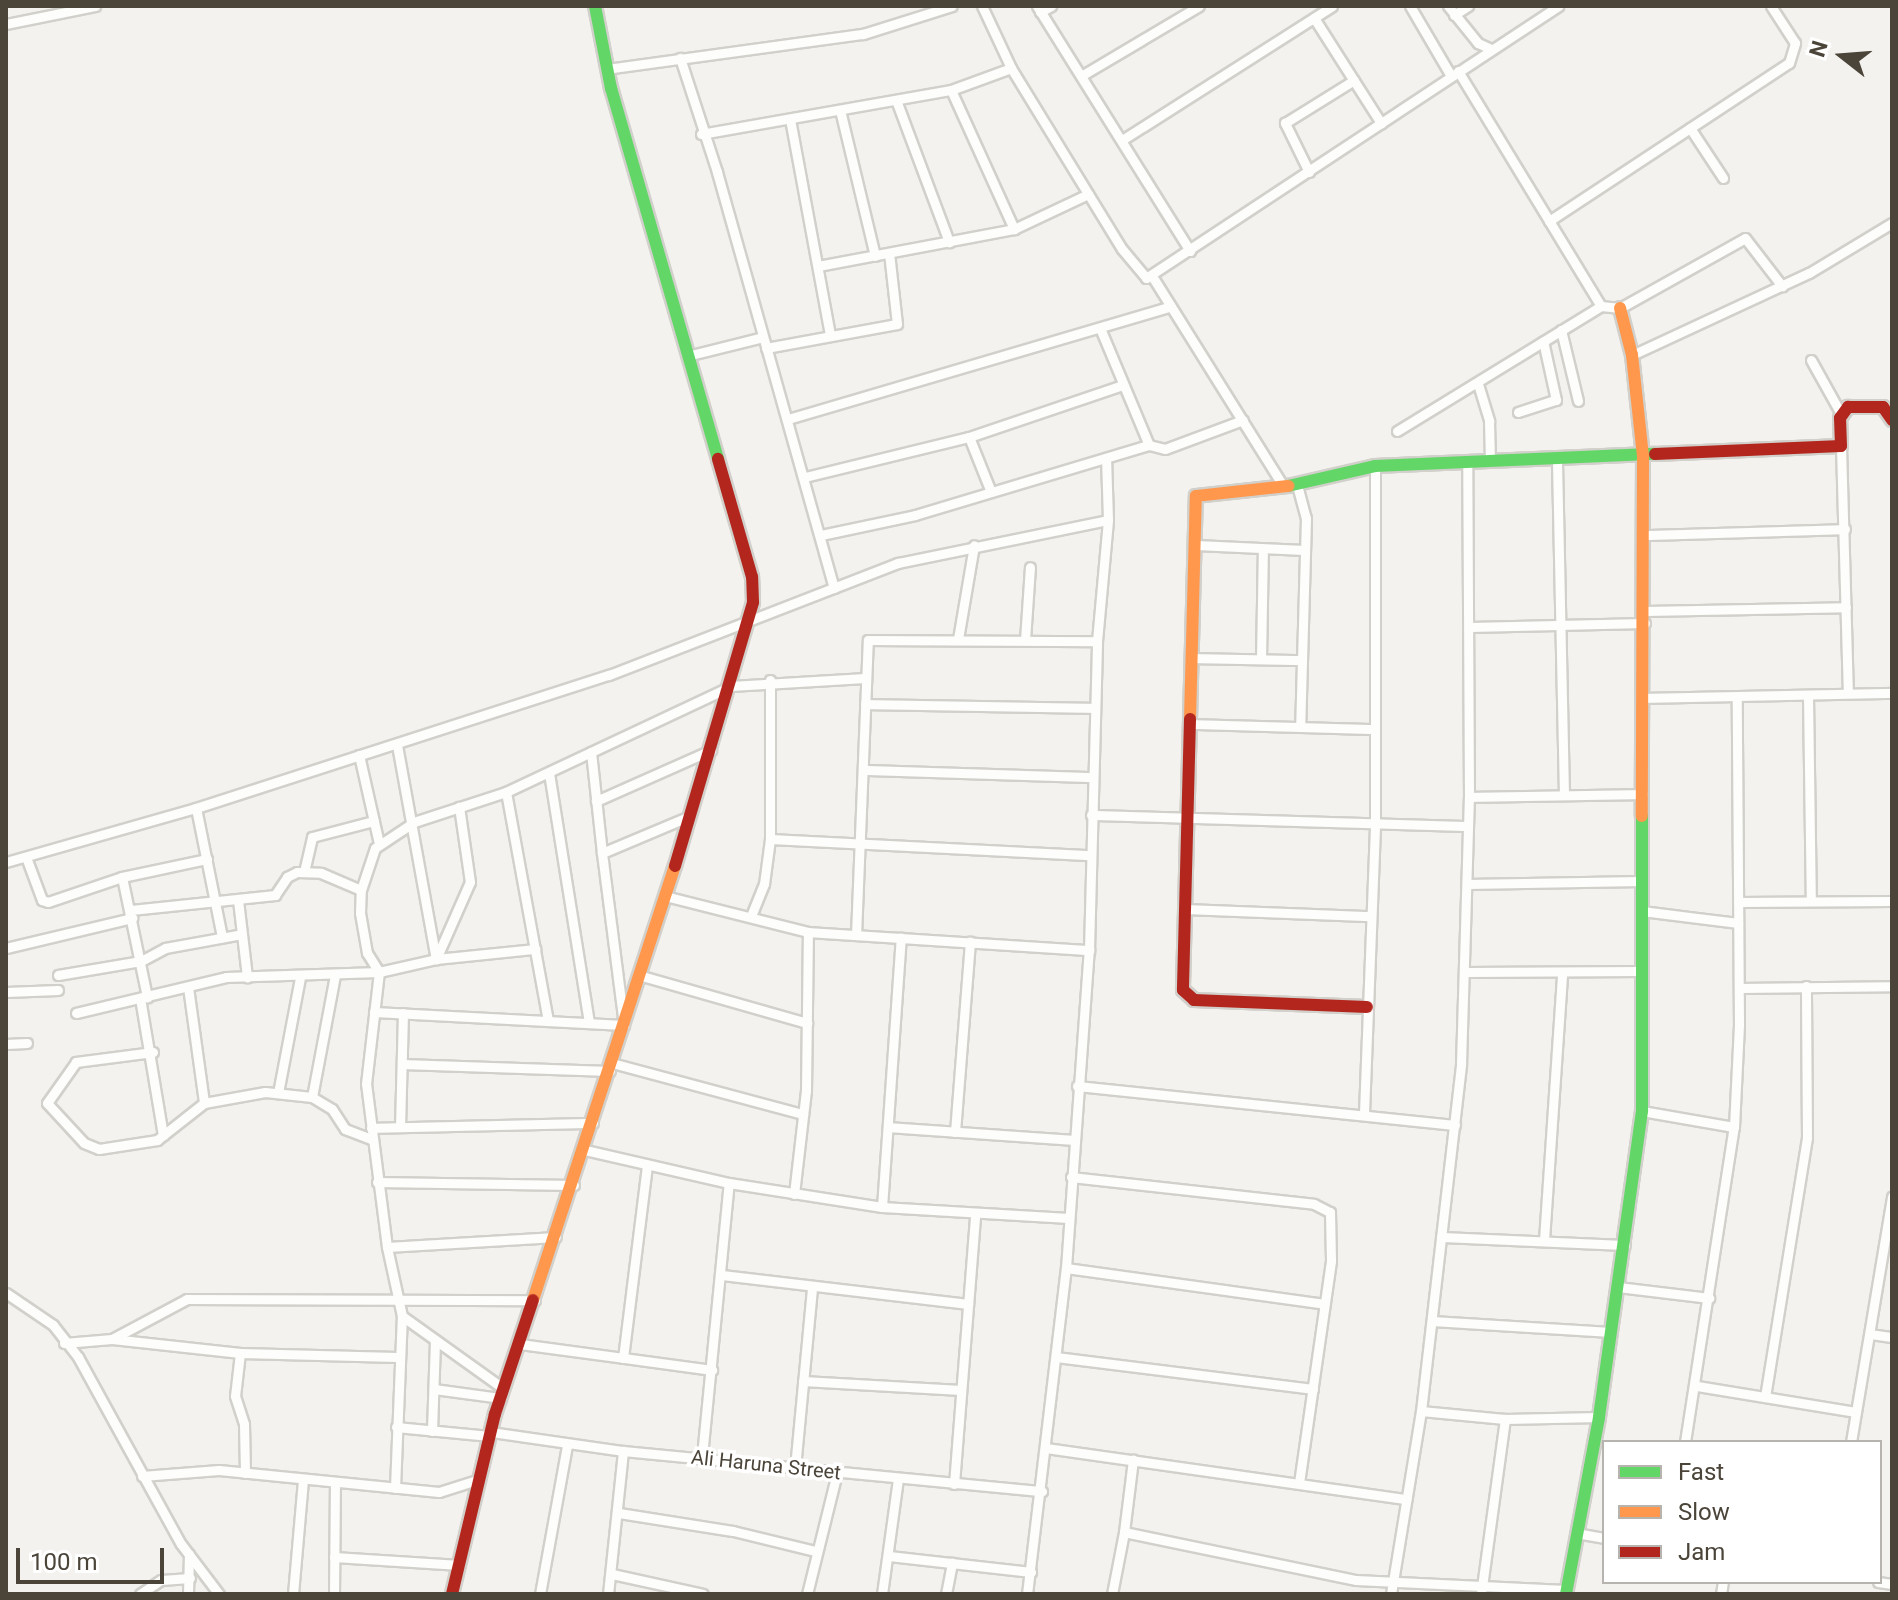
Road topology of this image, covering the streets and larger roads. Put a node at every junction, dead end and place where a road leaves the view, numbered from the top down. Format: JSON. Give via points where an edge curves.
{"nodes":[{"id":1,"x":95,"y":6,"type":"edge"},
{"id":2,"x":595,"y":6,"type":"edge"},
{"id":3,"x":952,"y":6,"type":"edge"},
{"id":4,"x":982,"y":6,"type":"edge"},
{"id":5,"x":1051,"y":6,"type":"edge"},
{"id":6,"x":1199,"y":6,"type":"edge"},
{"id":7,"x":1332,"y":6,"type":"edge"},
{"id":8,"x":1410,"y":6,"type":"edge"},
{"id":9,"x":1468,"y":6,"type":"edge"},
{"id":10,"x":1558,"y":6,"type":"edge"},
{"id":11,"x":1771,"y":6,"type":"edge"},
{"id":12,"x":1038,"y":9,"type":"edge"},
{"id":13,"x":1451,"y":11,"type":"edge"},
{"id":14,"x":1314,"y":18,"type":"junction"},
{"id":15,"x":6,"y":24,"type":"edge"},
{"id":16,"x":1491,"y":49,"type":"junction"},
{"id":17,"x":680,"y":58,"type":"junction"},
{"id":18,"x":1011,"y":68,"type":"junction"},
{"id":19,"x":606,"y":69,"type":"junction"},
{"id":20,"x":1454,"y":73,"type":"junction"},
{"id":21,"x":1081,"y":76,"type":"junction"},
{"id":22,"x":1354,"y":80,"type":"junction"},
{"id":23,"x":951,"y":90,"type":"junction"},
{"id":24,"x":896,"y":100,"type":"junction"},
{"id":25,"x":840,"y":110,"type":"junction"},
{"id":26,"x":790,"y":119,"type":"junction"},
{"id":27,"x":1381,"y":123,"type":"junction"},
{"id":28,"x":1690,"y":128,"type":"junction"},
{"id":29,"x":701,"y":134,"type":"junction"},
{"id":30,"x":1122,"y":140,"type":"junction"},
{"id":31,"x":1309,"y":172,"type":"junction"},
{"id":32,"x":1723,"y":178,"type":"dead end"},
{"id":33,"x":1088,"y":194,"type":"junction"},
{"id":34,"x":1549,"y":221,"type":"junction"},
{"id":35,"x":1892,"y":223,"type":"edge"},
{"id":36,"x":1014,"y":229,"type":"junction"},
{"id":37,"x":949,"y":242,"type":"junction"},
{"id":38,"x":1190,"y":251,"type":"junction"},
{"id":39,"x":889,"y":253,"type":"junction"},
{"id":40,"x":875,"y":256,"type":"junction"},
{"id":41,"x":818,"y":266,"type":"junction"},
{"id":42,"x":1152,"y":276,"type":"junction"},
{"id":43,"x":1782,"y":286,"type":"junction"},
{"id":44,"x":1171,"y":306,"type":"junction"},
{"id":45,"x":1601,"y":306,"type":"junction"},
{"id":46,"x":1620,"y":308,"type":"junction"},
{"id":47,"x":1100,"y":328,"type":"junction"},
{"id":48,"x":1561,"y":330,"type":"junction"},
{"id":49,"x":830,"y":334,"type":"junction"},
{"id":50,"x":763,"y":337,"type":"junction"},
{"id":51,"x":1543,"y":341,"type":"junction"},
{"id":52,"x":766,"y":348,"type":"junction"},
{"id":53,"x":691,"y":355,"type":"junction"},
{"id":54,"x":1632,"y":355,"type":"junction"},
{"id":55,"x":1811,"y":360,"type":"dead end"},
{"id":56,"x":1478,"y":384,"type":"junction"},
{"id":57,"x":1123,"y":385,"type":"junction"},
{"id":58,"x":1578,"y":401,"type":"dead end"},
{"id":59,"x":1518,"y":412,"type":"dead end"},
{"id":60,"x":1841,"y":414,"type":"junction"},
{"id":61,"x":788,"y":419,"type":"junction"},
{"id":62,"x":1243,"y":420,"type":"junction"},
{"id":63,"x":1892,"y":420,"type":"edge"},
{"id":64,"x":1397,"y":431,"type":"dead end"},
{"id":65,"x":969,"y":437,"type":"junction"},
{"id":66,"x":1149,"y":445,"type":"junction"},
{"id":67,"x":1841,"y":446,"type":"junction"},
{"id":68,"x":1643,"y":457,"type":"junction"},
{"id":69,"x":1106,"y":458,"type":"junction"},
{"id":70,"x":1467,"y":462,"type":"junction"},
{"id":71,"x":1490,"y":462,"type":"junction"},
{"id":72,"x":1557,"y":462,"type":"junction"},
{"id":73,"x":1375,"y":466,"type":"junction"},
{"id":74,"x":805,"y":477,"type":"junction"},
{"id":75,"x":1297,"y":485,"type":"junction"},
{"id":76,"x":1283,"y":486,"type":"junction"},
{"id":77,"x":991,"y":492,"type":"junction"},
{"id":78,"x":1108,"y":520,"type":"junction"},
{"id":79,"x":1845,"y":529,"type":"junction"},
{"id":80,"x":821,"y":535,"type":"junction"},
{"id":81,"x":1645,"y":535,"type":"junction"},
{"id":82,"x":974,"y":545,"type":"junction"},
{"id":83,"x":1195,"y":545,"type":"junction"},
{"id":84,"x":1263,"y":549,"type":"junction"},
{"id":85,"x":1305,"y":550,"type":"junction"},
{"id":86,"x":1030,"y":567,"type":"dead end"},
{"id":87,"x":834,"y":588,"type":"junction"},
{"id":88,"x":1846,"y":607,"type":"junction"},
{"id":89,"x":1645,"y":617,"type":"junction"},
{"id":90,"x":750,"y":622,"type":"junction"},
{"id":91,"x":1560,"y":626,"type":"junction"},
{"id":92,"x":1470,"y":627,"type":"junction"},
{"id":93,"x":958,"y":639,"type":"junction"},
{"id":94,"x":1025,"y":640,"type":"junction"},
{"id":95,"x":1097,"y":641,"type":"junction"},
{"id":96,"x":1193,"y":658,"type":"junction"},
{"id":97,"x":1261,"y":659,"type":"junction"},
{"id":98,"x":1302,"y":660,"type":"junction"},
{"id":99,"x":865,"y":678,"type":"junction"},
{"id":100,"x":770,"y":680,"type":"junction"},
{"id":101,"x":731,"y":686,"type":"junction"},
{"id":102,"x":1848,"y":693,"type":"junction"},
{"id":103,"x":1892,"y":693,"type":"edge"},
{"id":104,"x":1808,"y":696,"type":"junction"},
{"id":105,"x":1645,"y":698,"type":"junction"},
{"id":106,"x":1737,"y":699,"type":"junction"},
{"id":107,"x":865,"y":704,"type":"junction"},
{"id":108,"x":1095,"y":708,"type":"junction"},
{"id":109,"x":1192,"y":724,"type":"junction"},
{"id":110,"x":1300,"y":727,"type":"junction"},
{"id":111,"x":1374,"y":729,"type":"junction"},
{"id":112,"x":397,"y":745,"type":"junction"},
{"id":113,"x":711,"y":750,"type":"junction"},
{"id":114,"x":591,"y":752,"type":"junction"},
{"id":115,"x":359,"y":755,"type":"junction"},
{"id":116,"x":864,"y":770,"type":"junction"},
{"id":117,"x":549,"y":773,"type":"junction"},
{"id":118,"x":1091,"y":777,"type":"junction"},
{"id":119,"x":506,"y":792,"type":"junction"},
{"id":120,"x":1643,"y":794,"type":"junction"},
{"id":121,"x":1564,"y":795,"type":"junction"},
{"id":122,"x":1469,"y":797,"type":"junction"},
{"id":123,"x":596,"y":801,"type":"junction"},
{"id":124,"x":459,"y":807,"type":"junction"},
{"id":125,"x":196,"y":808,"type":"junction"},
{"id":126,"x":1091,"y":815,"type":"junction"},
{"id":127,"x":690,"y":816,"type":"junction"},
{"id":128,"x":1189,"y":817,"type":"junction"},
{"id":129,"x":374,"y":821,"type":"junction"},
{"id":130,"x":414,"y":822,"type":"junction"},
{"id":131,"x":1375,"y":823,"type":"junction"},
{"id":132,"x":1468,"y":826,"type":"junction"},
{"id":133,"x":770,"y":839,"type":"junction"},
{"id":134,"x":379,"y":844,"type":"junction"},
{"id":135,"x":862,"y":845,"type":"junction"},
{"id":136,"x":602,"y":853,"type":"junction"},
{"id":137,"x":1091,"y":855,"type":"junction"},
{"id":138,"x":26,"y":857,"type":"junction"},
{"id":139,"x":207,"y":859,"type":"junction"},
{"id":140,"x":6,"y":862,"type":"edge"},
{"id":141,"x":304,"y":872,"type":"junction"},
{"id":142,"x":122,"y":877,"type":"junction"},
{"id":143,"x":1641,"y":881,"type":"junction"},
{"id":144,"x":1467,"y":884,"type":"junction"},
{"id":145,"x":361,"y":890,"type":"junction"},
{"id":146,"x":665,"y":896,"type":"junction"},
{"id":147,"x":238,"y":900,"type":"junction"},
{"id":148,"x":1811,"y":901,"type":"junction"},
{"id":149,"x":1892,"y":901,"type":"edge"},
{"id":150,"x":1738,"y":902,"type":"junction"},
{"id":151,"x":219,"y":903,"type":"junction"},
{"id":152,"x":1185,"y":909,"type":"junction"},
{"id":153,"x":1642,"y":911,"type":"junction"},
{"id":154,"x":131,"y":914,"type":"junction"},
{"id":155,"x":751,"y":916,"type":"junction"},
{"id":156,"x":1371,"y":916,"type":"junction"},
{"id":157,"x":1738,"y":923,"type":"junction"},
{"id":158,"x":808,"y":932,"type":"junction"},
{"id":159,"x":242,"y":934,"type":"junction"},
{"id":160,"x":856,"y":935,"type":"junction"},
{"id":161,"x":222,"y":937,"type":"junction"},
{"id":162,"x":901,"y":938,"type":"junction"},
{"id":163,"x":970,"y":942,"type":"junction"},
{"id":164,"x":6,"y":948,"type":"edge"},
{"id":165,"x":535,"y":949,"type":"junction"},
{"id":166,"x":1089,"y":950,"type":"junction"},
{"id":167,"x":436,"y":959,"type":"junction"},
{"id":168,"x":141,"y":961,"type":"junction"},
{"id":169,"x":1641,"y":971,"type":"junction"},
{"id":170,"x":379,"y":972,"type":"junction"},
{"id":171,"x":1466,"y":972,"type":"junction"},
{"id":172,"x":1562,"y":974,"type":"junction"},
{"id":173,"x":58,"y":975,"type":"dead end"},
{"id":174,"x":335,"y":975,"type":"junction"},
{"id":175,"x":642,"y":976,"type":"junction"},
{"id":176,"x":247,"y":977,"type":"junction"},
{"id":177,"x":300,"y":978,"type":"junction"},
{"id":178,"x":1806,"y":986,"type":"junction"},
{"id":179,"x":1892,"y":986,"type":"edge"},
{"id":180,"x":188,"y":987,"type":"junction"},
{"id":181,"x":1739,"y":988,"type":"junction"},
{"id":182,"x":58,"y":990,"type":"dead end"},
{"id":183,"x":6,"y":992,"type":"edge"},
{"id":184,"x":144,"y":998,"type":"junction"},
{"id":185,"x":1367,"y":1007,"type":"junction"},
{"id":186,"x":374,"y":1012,"type":"junction"},
{"id":187,"x":76,"y":1013,"type":"dead end"},
{"id":188,"x":403,"y":1013,"type":"junction"},
{"id":189,"x":548,"y":1021,"type":"junction"},
{"id":190,"x":589,"y":1023,"type":"junction"},
{"id":191,"x":807,"y":1023,"type":"junction"},
{"id":192,"x":624,"y":1025,"type":"junction"},
{"id":193,"x":27,"y":1043,"type":"dead end"},
{"id":194,"x":6,"y":1044,"type":"edge"},
{"id":195,"x":153,"y":1052,"type":"junction"},
{"id":196,"x":402,"y":1064,"type":"junction"},
{"id":197,"x":611,"y":1067,"type":"junction"},
{"id":198,"x":1077,"y":1086,"type":"junction"},
{"id":199,"x":278,"y":1093,"type":"junction"},
{"id":200,"x":312,"y":1097,"type":"junction"},
{"id":201,"x":204,"y":1103,"type":"junction"},
{"id":202,"x":1642,"y":1111,"type":"junction"},
{"id":203,"x":1364,"y":1113,"type":"junction"},
{"id":204,"x":803,"y":1114,"type":"junction"},
{"id":205,"x":593,"y":1123,"type":"junction"},
{"id":206,"x":1455,"y":1125,"type":"junction"},
{"id":207,"x":400,"y":1127,"type":"junction"},
{"id":208,"x":888,"y":1127,"type":"junction"},
{"id":209,"x":1734,"y":1127,"type":"junction"},
{"id":210,"x":371,"y":1128,"type":"junction"},
{"id":211,"x":955,"y":1132,"type":"junction"},
{"id":212,"x":163,"y":1135,"type":"junction"},
{"id":213,"x":373,"y":1140,"type":"junction"},
{"id":214,"x":1074,"y":1140,"type":"junction"},
{"id":215,"x":585,"y":1150,"type":"junction"},
{"id":216,"x":647,"y":1164,"type":"junction"},
{"id":217,"x":1071,"y":1177,"type":"junction"},
{"id":218,"x":377,"y":1182,"type":"junction"},
{"id":219,"x":729,"y":1183,"type":"junction"},
{"id":220,"x":574,"y":1185,"type":"junction"},
{"id":221,"x":794,"y":1194,"type":"junction"},
{"id":222,"x":1892,"y":1196,"type":"edge"},
{"id":223,"x":882,"y":1207,"type":"junction"},
{"id":224,"x":975,"y":1215,"type":"junction"},
{"id":225,"x":1069,"y":1218,"type":"junction"},
{"id":226,"x":556,"y":1237,"type":"junction"},
{"id":227,"x":1441,"y":1237,"type":"junction"},
{"id":228,"x":1544,"y":1240,"type":"junction"},
{"id":229,"x":1889,"y":1243,"type":"edge"},
{"id":230,"x":1625,"y":1245,"type":"junction"},
{"id":231,"x":387,"y":1247,"type":"junction"},
{"id":232,"x":1066,"y":1268,"type":"junction"},
{"id":233,"x":722,"y":1275,"type":"junction"},
{"id":234,"x":1618,"y":1287,"type":"junction"},
{"id":235,"x":812,"y":1289,"type":"junction"},
{"id":236,"x":6,"y":1293,"type":"edge"},
{"id":237,"x":399,"y":1296,"type":"junction"},
{"id":238,"x":1709,"y":1298,"type":"junction"},
{"id":239,"x":535,"y":1300,"type":"junction"},
{"id":240,"x":968,"y":1304,"type":"junction"},
{"id":241,"x":1325,"y":1304,"type":"junction"},
{"id":242,"x":402,"y":1316,"type":"junction"},
{"id":243,"x":1432,"y":1321,"type":"junction"},
{"id":244,"x":1611,"y":1332,"type":"junction"},
{"id":245,"x":58,"y":1334,"type":"junction"},
{"id":246,"x":1870,"y":1334,"type":"junction"},
{"id":247,"x":1892,"y":1337,"type":"edge"},
{"id":248,"x":112,"y":1339,"type":"junction"},
{"id":249,"x":435,"y":1340,"type":"junction"},
{"id":250,"x":520,"y":1344,"type":"junction"},
{"id":251,"x":240,"y":1353,"type":"junction"},
{"id":252,"x":397,"y":1357,"type":"junction"},
{"id":253,"x":1056,"y":1357,"type":"junction"},
{"id":254,"x":623,"y":1358,"type":"junction"},
{"id":255,"x":712,"y":1370,"type":"junction"},
{"id":256,"x":803,"y":1381,"type":"junction"},
{"id":257,"x":1697,"y":1386,"type":"junction"},
{"id":258,"x":434,"y":1389,"type":"junction"},
{"id":259,"x":1313,"y":1389,"type":"junction"},
{"id":260,"x":961,"y":1390,"type":"junction"},
{"id":261,"x":503,"y":1393,"type":"junction"},
{"id":262,"x":1765,"y":1397,"type":"junction"},
{"id":263,"x":1421,"y":1411,"type":"junction"},
{"id":264,"x":1856,"y":1412,"type":"junction"},
{"id":265,"x":1599,"y":1417,"type":"junction"},
{"id":266,"x":1505,"y":1419,"type":"junction"},
{"id":267,"x":396,"y":1427,"type":"junction"},
{"id":268,"x":432,"y":1431,"type":"junction"},
{"id":269,"x":491,"y":1434,"type":"junction"},
{"id":270,"x":1685,"y":1440,"type":"edge"},
{"id":271,"x":1851,"y":1440,"type":"edge"},
{"id":272,"x":567,"y":1445,"type":"junction"},
{"id":273,"x":1046,"y":1448,"type":"junction"},
{"id":274,"x":623,"y":1451,"type":"junction"},
{"id":275,"x":702,"y":1456,"type":"junction"},
{"id":276,"x":1133,"y":1460,"type":"junction"},
{"id":277,"x":795,"y":1468,"type":"junction"},
{"id":278,"x":245,"y":1473,"type":"junction"},
{"id":279,"x":837,"y":1473,"type":"junction"},
{"id":280,"x":142,"y":1476,"type":"junction"},
{"id":281,"x":303,"y":1479,"type":"junction"},
{"id":282,"x":480,"y":1479,"type":"junction"},
{"id":283,"x":898,"y":1479,"type":"junction"},
{"id":284,"x":335,"y":1483,"type":"junction"},
{"id":285,"x":1299,"y":1483,"type":"junction"},
{"id":286,"x":954,"y":1484,"type":"junction"},
{"id":287,"x":395,"y":1488,"type":"junction"},
{"id":288,"x":1042,"y":1491,"type":"junction"},
{"id":289,"x":1406,"y":1499,"type":"junction"},
{"id":290,"x":619,"y":1513,"type":"junction"},
{"id":291,"x":1124,"y":1532,"type":"junction"},
{"id":292,"x":1576,"y":1533,"type":"junction"},
{"id":293,"x":1602,"y":1538,"type":"edge"},
{"id":294,"x":815,"y":1551,"type":"junction"},
{"id":295,"x":189,"y":1554,"type":"junction"},
{"id":296,"x":889,"y":1556,"type":"junction"},
{"id":297,"x":334,"y":1557,"type":"junction"},
{"id":298,"x":952,"y":1563,"type":"junction"},
{"id":299,"x":460,"y":1565,"type":"junction"},
{"id":300,"x":1031,"y":1572,"type":"junction"},
{"id":301,"x":612,"y":1574,"type":"junction"},
{"id":302,"x":190,"y":1578,"type":"junction"},
{"id":303,"x":1483,"y":1582,"type":"junction"},
{"id":304,"x":1393,"y":1583,"type":"junction"},
{"id":305,"x":1566,"y":1592,"type":"edge"},
{"id":306,"x":140,"y":1594,"type":"edge"},
{"id":307,"x":188,"y":1594,"type":"edge"},
{"id":308,"x":219,"y":1594,"type":"edge"},
{"id":309,"x":293,"y":1594,"type":"edge"},
{"id":310,"x":334,"y":1594,"type":"edge"},
{"id":311,"x":452,"y":1594,"type":"edge"},
{"id":312,"x":540,"y":1594,"type":"edge"},
{"id":313,"x":608,"y":1594,"type":"edge"},
{"id":314,"x":703,"y":1594,"type":"edge"},
{"id":315,"x":807,"y":1594,"type":"edge"},
{"id":316,"x":882,"y":1594,"type":"edge"},
{"id":317,"x":946,"y":1594,"type":"edge"},
{"id":318,"x":1027,"y":1594,"type":"edge"},
{"id":319,"x":1112,"y":1594,"type":"edge"},
{"id":320,"x":1391,"y":1594,"type":"edge"},
{"id":321,"x":1481,"y":1594,"type":"edge"}],
"edges":[{"from":1,"to":15,"type":"street"},
{"from":2,"to":19,"type":"street"},
{"from":3,"to":17,"type":"street","via":[[863,34]]},
{"from":4,"to":18,"type":"street"},
{"from":5,"to":12,"type":"street"},
{"from":6,"to":21,"type":"street"},
{"from":7,"to":14,"type":"street"},
{"from":8,"to":20,"type":"street"},
{"from":9,"to":13,"type":"street"},
{"from":10,"to":16,"type":"street"},
{"from":11,"to":28,"type":"street","via":[[1795,43],[1793,57]]},
{"from":12,"to":21,"type":"street"},
{"from":13,"to":16,"type":"street","via":[[1478,43]]},
{"from":14,"to":22,"type":"street"},
{"from":14,"to":30,"type":"street"},
{"from":16,"to":20,"type":"street"},
{"from":17,"to":19,"type":"street"},
{"from":17,"to":29,"type":"street"},
{"from":18,"to":23,"type":"street"},
{"from":18,"to":33,"type":"street"},
{"from":19,"to":53,"type":"street"},
{"from":20,"to":27,"type":"street"},
{"from":20,"to":34,"type":"street"},
{"from":21,"to":30,"type":"street"},
{"from":22,"to":27,"type":"street"},
{"from":22,"to":31,"type":"street","via":[[1285,123]]},
{"from":23,"to":24,"type":"street"},
{"from":23,"to":36,"type":"street"},
{"from":24,"to":25,"type":"street"},
{"from":24,"to":37,"type":"street"},
{"from":25,"to":26,"type":"street"},
{"from":25,"to":40,"type":"street"},
{"from":26,"to":29,"type":"street"},
{"from":26,"to":41,"type":"street"},
{"from":27,"to":31,"type":"street"},
{"from":28,"to":32,"type":"street"},
{"from":28,"to":34,"type":"street"},
{"from":29,"to":50,"type":"street","via":[[717,172]]},
{"from":30,"to":38,"type":"street"},
{"from":31,"to":38,"type":"street"},
{"from":33,"to":36,"type":"street"},
{"from":33,"to":42,"type":"street","via":[[1139,275]]},
{"from":34,"to":45,"type":"street"},
{"from":35,"to":43,"type":"street"},
{"from":36,"to":37,"type":"street"},
{"from":37,"to":39,"type":"street"},
{"from":38,"to":42,"type":"street"},
{"from":39,"to":40,"type":"street"},
{"from":39,"to":49,"type":"street","via":[[899,322]]},
{"from":40,"to":41,"type":"street"},
{"from":41,"to":49,"type":"street"},
{"from":42,"to":44,"type":"street"},
{"from":43,"to":46,"type":"street","via":[[1748,237]]},
{"from":43,"to":54,"type":"street"},
{"from":44,"to":47,"type":"street"},
{"from":44,"to":62,"type":"street"},
{"from":45,"to":46,"type":"street"},
{"from":45,"to":48,"type":"street"},
{"from":46,"to":54,"type":"street"},
{"from":47,"to":57,"type":"street"},
{"from":47,"to":61,"type":"street"},
{"from":48,"to":51,"type":"street"},
{"from":48,"to":58,"type":"street"},
{"from":49,"to":52,"type":"street"},
{"from":50,"to":52,"type":"street"},
{"from":50,"to":53,"type":"street"},
{"from":51,"to":56,"type":"street"},
{"from":51,"to":59,"type":"street","via":[[1556,400]]},
{"from":52,"to":61,"type":"street"},
{"from":53,"to":90,"type":"street","via":[[752,577]]},
{"from":54,"to":68,"type":"street"},
{"from":55,"to":60,"type":"street"},
{"from":56,"to":64,"type":"street"},
{"from":56,"to":71,"type":"street","via":[[1489,421]]},
{"from":57,"to":65,"type":"street"},
{"from":57,"to":66,"type":"street"},
{"from":60,"to":63,"type":"street","via":[[1848,407],[1878,405]]},
{"from":60,"to":67,"type":"street"},
{"from":61,"to":74,"type":"street"},
{"from":62,"to":66,"type":"street","via":[[1165,449]]},
{"from":62,"to":76,"type":"street"},
{"from":65,"to":74,"type":"street"},
{"from":65,"to":77,"type":"street"},
{"from":66,"to":69,"type":"street"},
{"from":67,"to":68,"type":"street"},
{"from":67,"to":79,"type":"street"},
{"from":68,"to":72,"type":"street"},
{"from":68,"to":81,"type":"street"},
{"from":69,"to":77,"type":"street"},
{"from":69,"to":78,"type":"street"},
{"from":70,"to":71,"type":"street"},
{"from":70,"to":73,"type":"street"},
{"from":70,"to":92,"type":"street"},
{"from":71,"to":72,"type":"street"},
{"from":72,"to":91,"type":"street"},
{"from":73,"to":75,"type":"street"},
{"from":73,"to":111,"type":"street"},
{"from":74,"to":80,"type":"street"},
{"from":75,"to":76,"type":"street"},
{"from":75,"to":85,"type":"street","via":[[1305,508]]},
{"from":76,"to":83,"type":"street","via":[[1196,496]]},
{"from":77,"to":80,"type":"street"},
{"from":78,"to":82,"type":"street"},
{"from":78,"to":95,"type":"street"},
{"from":79,"to":81,"type":"street"},
{"from":79,"to":88,"type":"street"},
{"from":80,"to":87,"type":"street"},
{"from":81,"to":89,"type":"street"},
{"from":82,"to":87,"type":"street","via":[[898,563]]},
{"from":82,"to":93,"type":"street"},
{"from":83,"to":84,"type":"street"},
{"from":83,"to":96,"type":"street"},
{"from":84,"to":85,"type":"street"},
{"from":84,"to":97,"type":"street"},
{"from":85,"to":98,"type":"street"},
{"from":86,"to":94,"type":"street"},
{"from":87,"to":90,"type":"street"},
{"from":88,"to":89,"type":"street"},
{"from":88,"to":102,"type":"street"},
{"from":89,"to":91,"type":"street"},
{"from":89,"to":105,"type":"street"},
{"from":90,"to":101,"type":"street"},
{"from":90,"to":112,"type":"street"},
{"from":91,"to":92,"type":"street"},
{"from":91,"to":121,"type":"street"},
{"from":92,"to":122,"type":"street"},
{"from":93,"to":94,"type":"street"},
{"from":93,"to":99,"type":"street","via":[[868,640]]},
{"from":94,"to":95,"type":"street"},
{"from":95,"to":108,"type":"street"},
{"from":96,"to":97,"type":"street"},
{"from":96,"to":109,"type":"street"},
{"from":97,"to":98,"type":"street"},
{"from":98,"to":110,"type":"street"},
{"from":99,"to":100,"type":"street"},
{"from":99,"to":107,"type":"street"},
{"from":100,"to":101,"type":"street"},
{"from":100,"to":133,"type":"street"},
{"from":101,"to":113,"type":"street"},
{"from":101,"to":114,"type":"street"},
{"from":102,"to":103,"type":"street"},
{"from":102,"to":104,"type":"street"},
{"from":104,"to":106,"type":"street"},
{"from":104,"to":148,"type":"street"},
{"from":105,"to":106,"type":"street"},
{"from":105,"to":120,"type":"street"},
{"from":106,"to":150,"type":"street"},
{"from":107,"to":108,"type":"street"},
{"from":107,"to":116,"type":"street"},
{"from":108,"to":118,"type":"street"},
{"from":109,"to":110,"type":"street"},
{"from":109,"to":128,"type":"street"},
{"from":110,"to":111,"type":"street"},
{"from":111,"to":131,"type":"street"},
{"from":112,"to":115,"type":"street"},
{"from":112,"to":130,"type":"street"},
{"from":113,"to":123,"type":"street"},
{"from":113,"to":127,"type":"street"},
{"from":114,"to":117,"type":"street"},
{"from":114,"to":123,"type":"street"},
{"from":115,"to":125,"type":"street"},
{"from":115,"to":129,"type":"street"},
{"from":116,"to":118,"type":"street"},
{"from":116,"to":135,"type":"street"},
{"from":117,"to":119,"type":"street"},
{"from":117,"to":190,"type":"street"},
{"from":118,"to":126,"type":"street"},
{"from":119,"to":124,"type":"street"},
{"from":119,"to":165,"type":"street"},
{"from":120,"to":121,"type":"street"},
{"from":120,"to":143,"type":"street"},
{"from":121,"to":122,"type":"street"},
{"from":122,"to":132,"type":"street"},
{"from":123,"to":136,"type":"street"},
{"from":124,"to":130,"type":"street"},
{"from":124,"to":167,"type":"street","via":[[470,882]]},
{"from":125,"to":138,"type":"street"},
{"from":125,"to":139,"type":"street"},
{"from":126,"to":128,"type":"street"},
{"from":126,"to":137,"type":"street"},
{"from":127,"to":136,"type":"street"},
{"from":127,"to":146,"type":"street"},
{"from":128,"to":131,"type":"street"},
{"from":128,"to":152,"type":"street"},
{"from":129,"to":134,"type":"street"},
{"from":129,"to":141,"type":"street","via":[[312,837]]},
{"from":130,"to":134,"type":"street"},
{"from":130,"to":167,"type":"street"},
{"from":131,"to":132,"type":"street"},
{"from":131,"to":156,"type":"street"},
{"from":132,"to":144,"type":"street"},
{"from":133,"to":135,"type":"street"},
{"from":133,"to":155,"type":"street","via":[[764,884]]},
{"from":134,"to":145,"type":"street"},
{"from":135,"to":137,"type":"street"},
{"from":135,"to":160,"type":"street"},
{"from":136,"to":192,"type":"street"},
{"from":137,"to":166,"type":"street"},
{"from":138,"to":140,"type":"street"},
{"from":138,"to":142,"type":"street","via":[[45,901]]},
{"from":139,"to":142,"type":"street"},
{"from":139,"to":151,"type":"street"},
{"from":141,"to":145,"type":"street","via":[[321,873]]},
{"from":141,"to":147,"type":"street","via":[[287,877],[275,895]]},
{"from":142,"to":154,"type":"street"},
{"from":143,"to":144,"type":"street"},
{"from":143,"to":153,"type":"street"},
{"from":144,"to":171,"type":"street"},
{"from":145,"to":170,"type":"street","via":[[362,931]]},
{"from":146,"to":155,"type":"street"},
{"from":146,"to":175,"type":"street"},
{"from":147,"to":151,"type":"street"},
{"from":147,"to":159,"type":"street"},
{"from":148,"to":149,"type":"street"},
{"from":148,"to":150,"type":"street"},
{"from":150,"to":157,"type":"street"},
{"from":151,"to":154,"type":"street"},
{"from":151,"to":161,"type":"street"},
{"from":152,"to":156,"type":"street"},
{"from":152,"to":185,"type":"street","via":[[1181,980],[1194,1000]]},
{"from":153,"to":157,"type":"street"},
{"from":153,"to":169,"type":"street"},
{"from":154,"to":164,"type":"street"},
{"from":154,"to":168,"type":"street"},
{"from":155,"to":158,"type":"street"},
{"from":156,"to":185,"type":"street"},
{"from":157,"to":181,"type":"street"},
{"from":158,"to":160,"type":"street"},
{"from":158,"to":191,"type":"street"},
{"from":159,"to":161,"type":"street"},
{"from":159,"to":176,"type":"street"},
{"from":160,"to":162,"type":"street"},
{"from":161,"to":168,"type":"street","via":[[165,948]]},
{"from":162,"to":163,"type":"street"},
{"from":162,"to":208,"type":"street"},
{"from":163,"to":166,"type":"street"},
{"from":163,"to":211,"type":"street"},
{"from":165,"to":167,"type":"street"},
{"from":165,"to":189,"type":"street"},
{"from":166,"to":198,"type":"street"},
{"from":167,"to":170,"type":"street"},
{"from":168,"to":173,"type":"street"},
{"from":168,"to":184,"type":"street"},
{"from":169,"to":172,"type":"street"},
{"from":169,"to":202,"type":"street"},
{"from":170,"to":174,"type":"street"},
{"from":170,"to":186,"type":"street"},
{"from":171,"to":172,"type":"street"},
{"from":171,"to":206,"type":"street"},
{"from":172,"to":228,"type":"street"},
{"from":174,"to":177,"type":"street"},
{"from":174,"to":200,"type":"street"},
{"from":175,"to":191,"type":"street"},
{"from":175,"to":192,"type":"street"},
{"from":176,"to":177,"type":"street"},
{"from":176,"to":180,"type":"street"},
{"from":177,"to":199,"type":"street"},
{"from":178,"to":179,"type":"street"},
{"from":178,"to":181,"type":"street"},
{"from":178,"to":262,"type":"street","via":[[1807,1138]]},
{"from":180,"to":184,"type":"street"},
{"from":180,"to":201,"type":"street"},
{"from":181,"to":209,"type":"street"},
{"from":182,"to":183,"type":"street"},
{"from":184,"to":187,"type":"street"},
{"from":184,"to":195,"type":"street"},
{"from":185,"to":203,"type":"street"},
{"from":186,"to":188,"type":"street"},
{"from":186,"to":210,"type":"street","via":[[366,1084]]},
{"from":188,"to":189,"type":"street"},
{"from":188,"to":196,"type":"street"},
{"from":189,"to":190,"type":"street"},
{"from":190,"to":192,"type":"street"},
{"from":191,"to":204,"type":"street"},
{"from":192,"to":197,"type":"street"},
{"from":193,"to":194,"type":"street"},
{"from":195,"to":212,"type":"street"},
{"from":195,"to":212,"type":"street","via":[[76,1062],[47,1101],[92,1147],[150,1142]]},
{"from":196,"to":197,"type":"street"},
{"from":196,"to":207,"type":"street"},
{"from":197,"to":204,"type":"street"},
{"from":197,"to":205,"type":"street"},
{"from":198,"to":203,"type":"street"},
{"from":198,"to":214,"type":"street"},
{"from":199,"to":200,"type":"street"},
{"from":199,"to":201,"type":"street"},
{"from":200,"to":213,"type":"street","via":[[332,1109],[345,1129]]},
{"from":201,"to":212,"type":"street"},
{"from":202,"to":209,"type":"street"},
{"from":202,"to":230,"type":"street"},
{"from":203,"to":206,"type":"street"},
{"from":204,"to":221,"type":"street"},
{"from":205,"to":207,"type":"street"},
{"from":205,"to":215,"type":"street"},
{"from":206,"to":227,"type":"street"},
{"from":207,"to":210,"type":"street"},
{"from":208,"to":211,"type":"street"},
{"from":208,"to":223,"type":"street"},
{"from":209,"to":238,"type":"street"},
{"from":210,"to":213,"type":"street"},
{"from":211,"to":214,"type":"street"},
{"from":213,"to":218,"type":"street"},
{"from":214,"to":217,"type":"street"},
{"from":215,"to":216,"type":"street"},
{"from":215,"to":220,"type":"street"},
{"from":216,"to":219,"type":"street"},
{"from":216,"to":254,"type":"street"},
{"from":217,"to":225,"type":"street"},
{"from":217,"to":241,"type":"street","via":[[1321,1206],[1333,1218]]},
{"from":218,"to":220,"type":"street"},
{"from":218,"to":231,"type":"street"},
{"from":219,"to":221,"type":"street"},
{"from":219,"to":233,"type":"street"},
{"from":220,"to":226,"type":"street"},
{"from":221,"to":223,"type":"street"},
{"from":222,"to":229,"type":"street"},
{"from":223,"to":224,"type":"street"},
{"from":224,"to":225,"type":"street"},
{"from":224,"to":240,"type":"street"},
{"from":225,"to":232,"type":"street"},
{"from":226,"to":231,"type":"street"},
{"from":226,"to":239,"type":"street"},
{"from":227,"to":228,"type":"street"},
{"from":227,"to":243,"type":"street"},
{"from":228,"to":230,"type":"street"},
{"from":229,"to":246,"type":"street"},
{"from":230,"to":234,"type":"street"},
{"from":231,"to":237,"type":"street"},
{"from":232,"to":241,"type":"street"},
{"from":232,"to":253,"type":"street"},
{"from":233,"to":235,"type":"street"},
{"from":233,"to":255,"type":"street"},
{"from":234,"to":238,"type":"street"},
{"from":234,"to":244,"type":"street"},
{"from":235,"to":240,"type":"street"},
{"from":235,"to":256,"type":"street"},
{"from":236,"to":245,"type":"street"},
{"from":237,"to":239,"type":"street"},
{"from":237,"to":242,"type":"street"},
{"from":237,"to":248,"type":"street","via":[[187,1299]]},
{"from":238,"to":257,"type":"street"},
{"from":239,"to":250,"type":"street"},
{"from":240,"to":260,"type":"street"},
{"from":241,"to":259,"type":"street"},
{"from":242,"to":249,"type":"street"},
{"from":242,"to":252,"type":"street"},
{"from":243,"to":244,"type":"street"},
{"from":243,"to":263,"type":"street"},
{"from":244,"to":265,"type":"street"},
{"from":245,"to":248,"type":"street"},
{"from":245,"to":280,"type":"street","via":[[87,1370]]},
{"from":246,"to":247,"type":"street"},
{"from":246,"to":264,"type":"street"},
{"from":248,"to":251,"type":"street"},
{"from":249,"to":258,"type":"street"},
{"from":249,"to":261,"type":"street"},
{"from":250,"to":254,"type":"street"},
{"from":250,"to":261,"type":"street"},
{"from":251,"to":252,"type":"street"},
{"from":251,"to":278,"type":"street","via":[[235,1396],[244,1424]]},
{"from":252,"to":267,"type":"street"},
{"from":253,"to":259,"type":"street"},
{"from":253,"to":273,"type":"street"},
{"from":254,"to":255,"type":"street"},
{"from":255,"to":275,"type":"street"},
{"from":256,"to":260,"type":"street"},
{"from":256,"to":277,"type":"street"},
{"from":257,"to":262,"type":"street"},
{"from":257,"to":270,"type":"street"},
{"from":258,"to":261,"type":"street"},
{"from":258,"to":268,"type":"street"},
{"from":259,"to":285,"type":"street"},
{"from":260,"to":286,"type":"street"},
{"from":261,"to":269,"type":"street"},
{"from":262,"to":264,"type":"street"},
{"from":263,"to":266,"type":"street"},
{"from":263,"to":289,"type":"street"},
{"from":264,"to":271,"type":"street"},
{"from":265,"to":266,"type":"street"},
{"from":265,"to":292,"type":"street"},
{"from":266,"to":303,"type":"street"},
{"from":267,"to":268,"type":"street","name":"Ali Haruna Street"},
{"from":267,"to":287,"type":"street"},
{"from":268,"to":269,"type":"street","name":"Ali Haruna Street"},
{"from":269,"to":272,"type":"street","name":"Ali Haruna Street"},
{"from":269,"to":282,"type":"street"},
{"from":272,"to":274,"type":"street","name":"Ali Haruna Street"},
{"from":272,"to":312,"type":"street"},
{"from":273,"to":276,"type":"street"},
{"from":273,"to":288,"type":"street"},
{"from":274,"to":275,"type":"street","name":"Ali Haruna Street"},
{"from":274,"to":290,"type":"street"},
{"from":275,"to":277,"type":"street","name":"Ali Haruna Street"},
{"from":276,"to":285,"type":"street"},
{"from":276,"to":291,"type":"street"},
{"from":277,"to":279,"type":"street","name":"Ali Haruna Street"},
{"from":278,"to":280,"type":"street"},
{"from":278,"to":281,"type":"street"},
{"from":279,"to":283,"type":"street","name":"Ali Haruna Street"},
{"from":279,"to":294,"type":"street"},
{"from":280,"to":295,"type":"street"},
{"from":281,"to":284,"type":"street"},
{"from":281,"to":309,"type":"street"},
{"from":282,"to":287,"type":"street","via":[[439,1492]]},
{"from":282,"to":299,"type":"street"},
{"from":283,"to":286,"type":"street","name":"Ali Haruna Street"},
{"from":283,"to":296,"type":"street"},
{"from":284,"to":287,"type":"street"},
{"from":284,"to":297,"type":"street"},
{"from":285,"to":289,"type":"street"},
{"from":286,"to":288,"type":"street","name":"Ali Haruna Street"},
{"from":288,"to":300,"type":"street"},
{"from":289,"to":304,"type":"street"},
{"from":290,"to":294,"type":"street","via":[[733,1531]]},
{"from":290,"to":301,"type":"street"},
{"from":291,"to":304,"type":"street"},
{"from":291,"to":319,"type":"street"},
{"from":292,"to":293,"type":"street"},
{"from":292,"to":305,"type":"street"},
{"from":294,"to":315,"type":"street"},
{"from":295,"to":302,"type":"street"},
{"from":295,"to":308,"type":"street"},
{"from":296,"to":298,"type":"street"},
{"from":296,"to":316,"type":"street"},
{"from":297,"to":299,"type":"street"},
{"from":297,"to":310,"type":"street"},
{"from":298,"to":300,"type":"street"},
{"from":298,"to":317,"type":"street"},
{"from":299,"to":311,"type":"street"},
{"from":300,"to":318,"type":"street"},
{"from":301,"to":313,"type":"street"},
{"from":301,"to":314,"type":"street"},
{"from":302,"to":306,"type":"street","via":[[161,1580]]},
{"from":302,"to":307,"type":"street"},
{"from":303,"to":304,"type":"street"},
{"from":303,"to":305,"type":"street"},
{"from":303,"to":321,"type":"street"},
{"from":304,"to":320,"type":"street"}]}
